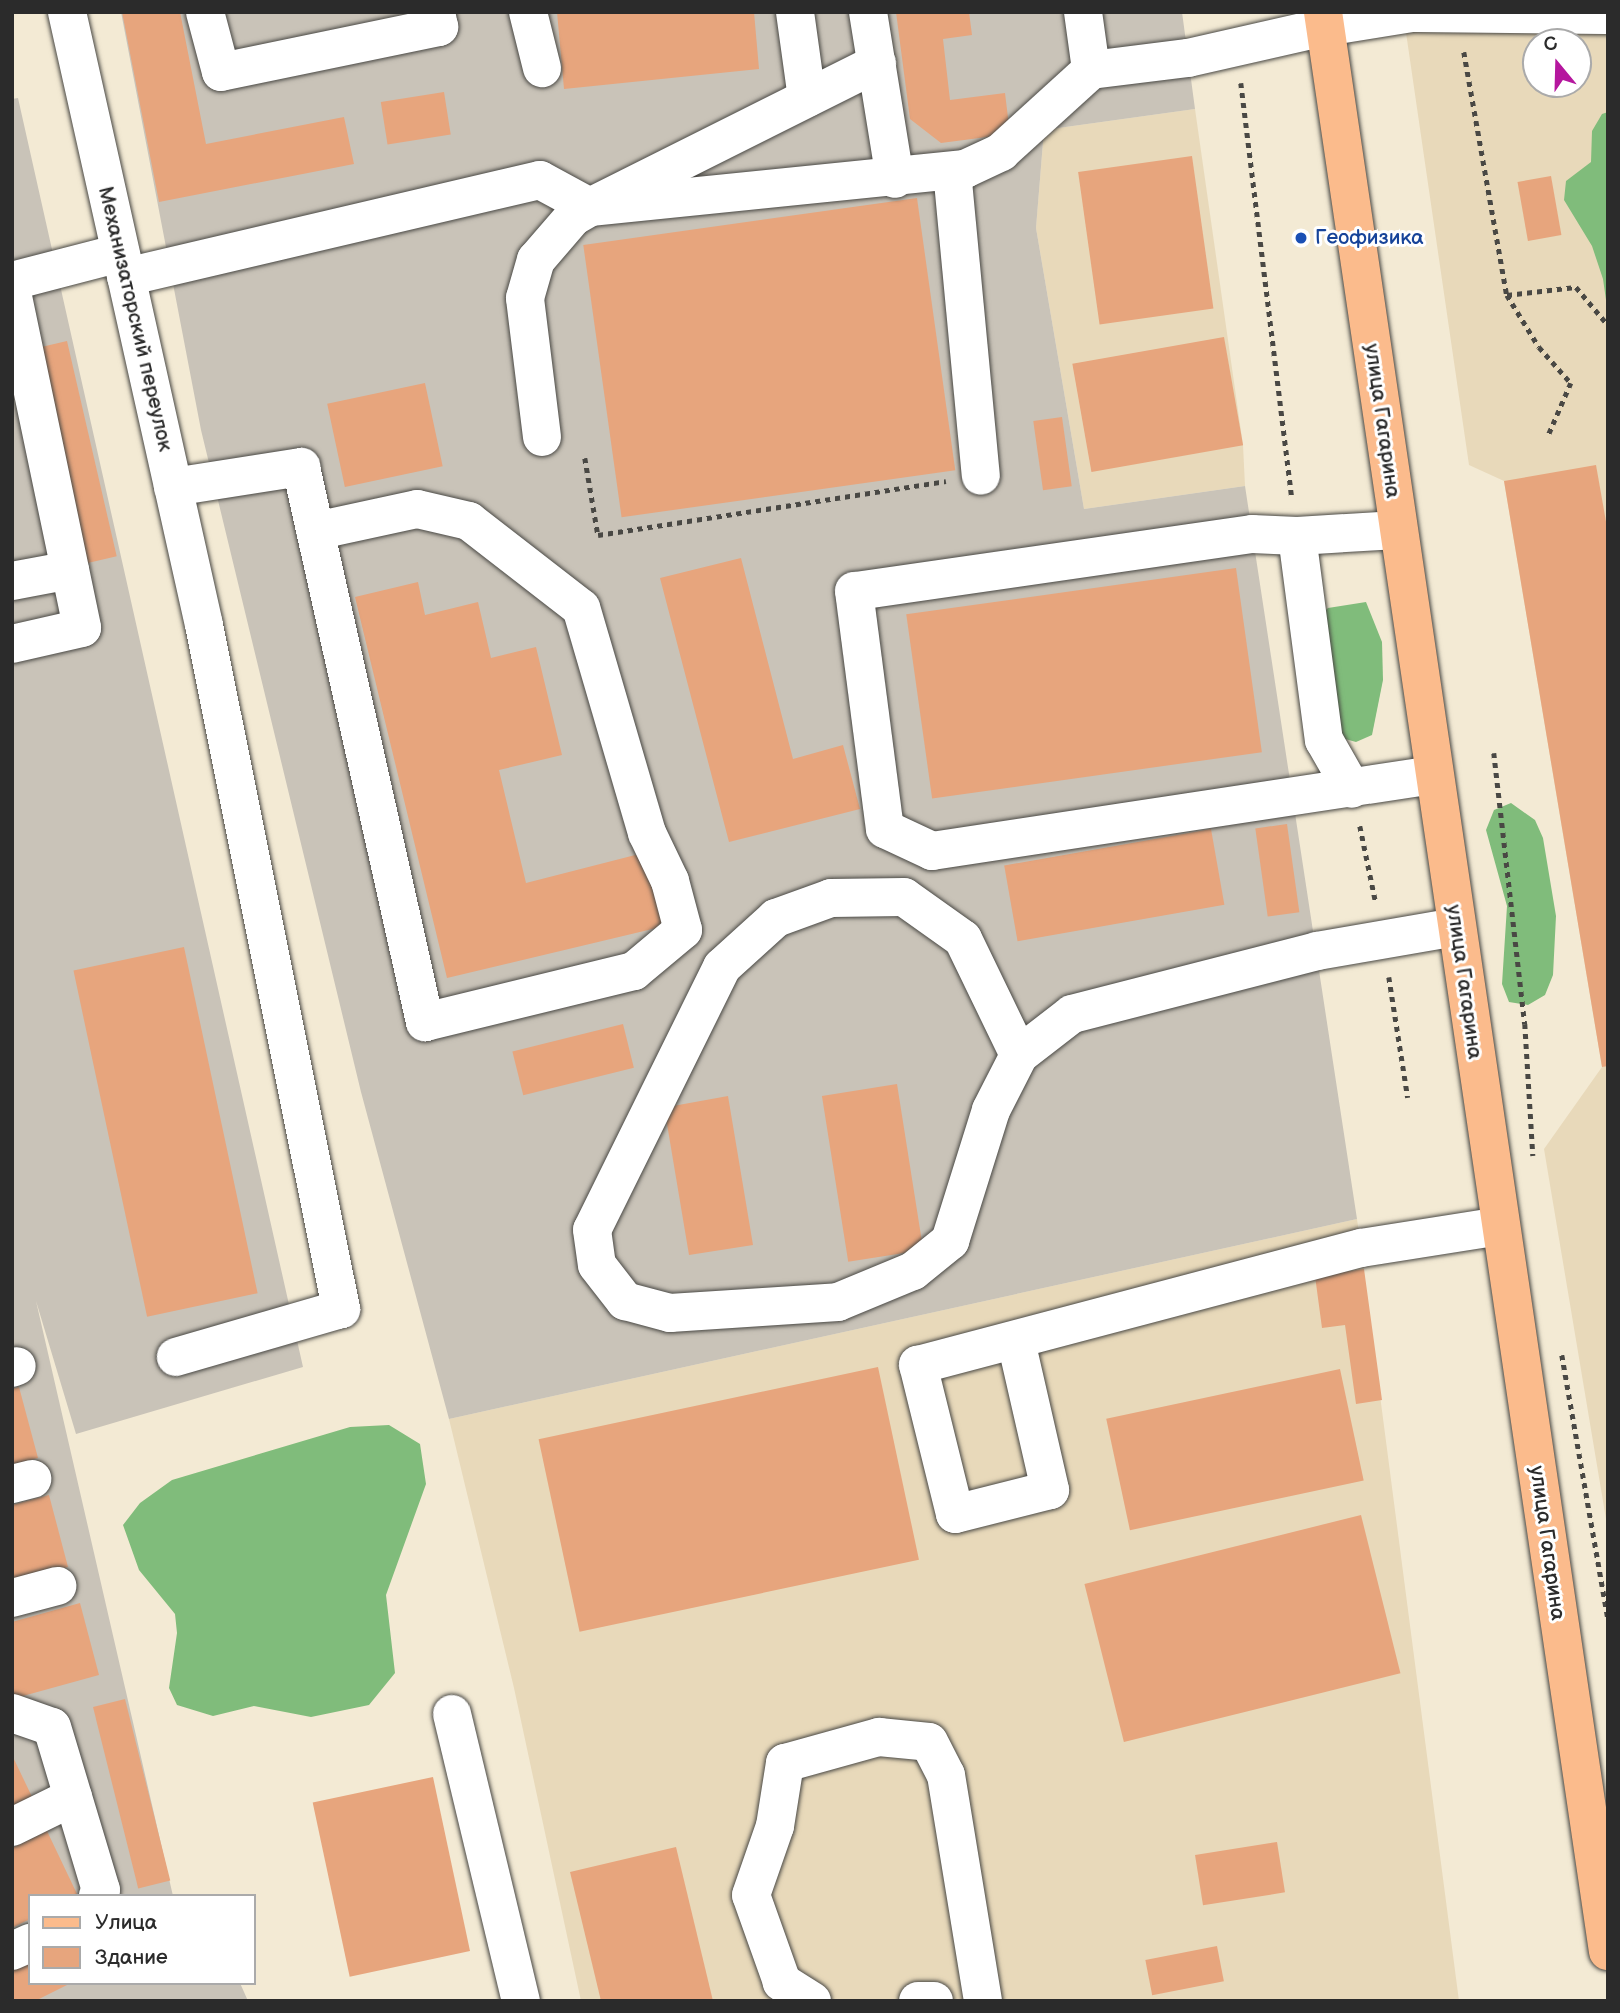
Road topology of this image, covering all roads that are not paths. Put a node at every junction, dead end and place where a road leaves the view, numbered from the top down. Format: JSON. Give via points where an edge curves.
{"nodes":[{"id":1,"x":67,"y":12,"type":"edge"},
{"id":2,"x":205,"y":12,"type":"edge"},
{"id":3,"x":436,"y":12,"type":"edge"},
{"id":4,"x":528,"y":12,"type":"edge"},
{"id":5,"x":795,"y":12,"type":"edge"},
{"id":6,"x":869,"y":12,"type":"edge"},
{"id":7,"x":1083,"y":12,"type":"edge"},
{"id":8,"x":1457,"y":13,"type":"edge"},
{"id":9,"x":1608,"y":15,"type":"edge"},
{"id":10,"x":1324,"y":19,"type":"edge"},
{"id":11,"x":877,"y":63,"type":"junction"},
{"id":12,"x":542,"y":68,"type":"dead end"},
{"id":13,"x":1091,"y":70,"type":"junction"},
{"id":14,"x":807,"y":98,"type":"junction"},
{"id":15,"x":952,"y":171,"type":"junction"},
{"id":16,"x":895,"y":179,"type":"junction"},
{"id":17,"x":590,"y":207,"type":"junction"},
{"id":18,"x":123,"y":265,"type":"junction"},
{"id":19,"x":12,"y":281,"type":"edge"},
{"id":20,"x":12,"y":292,"type":"edge"},
{"id":21,"x":542,"y":438,"type":"dead end"},
{"id":22,"x":981,"y":476,"type":"road end"},
{"id":23,"x":173,"y":487,"type":"junction"},
{"id":24,"x":1397,"y":530,"type":"junction"},
{"id":25,"x":315,"y":531,"type":"junction"},
{"id":26,"x":1297,"y":536,"type":"junction"},
{"id":27,"x":70,"y":570,"type":"junction"},
{"id":28,"x":12,"y":581,"type":"edge"},
{"id":29,"x":12,"y":644,"type":"edge"},
{"id":30,"x":1433,"y":775,"type":"junction"},
{"id":31,"x":1352,"y":789,"type":"junction"},
{"id":32,"x":1456,"y":927,"type":"junction"},
{"id":33,"x":1019,"y":1055,"type":"junction"},
{"id":34,"x":1500,"y":1226,"type":"junction"},
{"id":35,"x":1016,"y":1341,"type":"junction"},
{"id":36,"x":176,"y":1357,"type":"dead end"},
{"id":37,"x":57,"y":1586,"type":"dead end"},
{"id":38,"x":12,"y":1598,"type":"edge"},
{"id":39,"x":12,"y":1713,"type":"edge"},
{"id":40,"x":452,"y":1714,"type":"dead end"},
{"id":41,"x":73,"y":1797,"type":"junction"},
{"id":42,"x":12,"y":1827,"type":"edge"},
{"id":43,"x":98,"y":1894,"type":"edge"},
{"id":44,"x":28,"y":1944,"type":"edge"},
{"id":45,"x":12,"y":1951,"type":"edge"},
{"id":46,"x":1608,"y":1951,"type":"edge"},
{"id":47,"x":521,"y":2001,"type":"edge"},
{"id":48,"x":812,"y":2001,"type":"edge"},
{"id":49,"x":918,"y":2001,"type":"edge"},
{"id":50,"x":934,"y":2001,"type":"edge"},
{"id":51,"x":984,"y":2001,"type":"edge"}],
"edges":[{"from":1,"to":18,"type":"street","name":"Механизаторский переулок"},
{"from":2,"to":3,"type":"street","via":[[221,72],[439,27]]},
{"from":4,"to":12,"type":"street"},
{"from":5,"to":14,"type":"street"},
{"from":6,"to":11,"type":"street"},
{"from":7,"to":13,"type":"street"},
{"from":8,"to":9,"type":"street"},
{"from":8,"to":10,"type":"street"},
{"from":10,"to":13,"type":"street","via":[[1237,47]]},
{"from":10,"to":24,"type":"main road","name":"улица Гагарина"},
{"from":11,"to":14,"type":"street"},
{"from":11,"to":16,"type":"street"},
{"from":13,"to":15,"type":"street","via":[[1001,152]]},
{"from":14,"to":17,"type":"street"},
{"from":15,"to":16,"type":"street"},
{"from":15,"to":22,"type":"street"},
{"from":16,"to":17,"type":"street"},
{"from":17,"to":18,"type":"street","via":[[540,180]]},
{"from":17,"to":21,"type":"street","via":[[573,217],[536,260],[525,298]]},
{"from":18,"to":19,"type":"street"},
{"from":18,"to":23,"type":"street","name":"Механизаторский переулок"},
{"from":20,"to":27,"type":"street"},
{"from":23,"to":25,"type":"street","via":[[301,467]]},
{"from":23,"to":36,"type":"street","name":"Механизаторский переулок","via":[[341,1309]]},
{"from":24,"to":26,"type":"street"},
{"from":24,"to":30,"type":"main road","name":"улица Гагарина"},
{"from":25,"to":25,"type":"street","via":[[425,1022],[634,971],[683,930],[670,881],[647,833],[581,608],[468,521],[417,509]]},
{"from":26,"to":31,"type":"street","via":[[1324,740]]},
{"from":26,"to":31,"type":"street","via":[[1252,534],[855,591],[885,829],[932,851],[1293,794]]},
{"from":27,"to":28,"type":"street"},
{"from":27,"to":29,"type":"street","via":[[82,628]]},
{"from":30,"to":31,"type":"street"},
{"from":30,"to":32,"type":"main road","name":"улица Гагарина"},
{"from":32,"to":33,"type":"street","via":[[1317,951],[1072,1014]]},
{"from":32,"to":34,"type":"main road","name":"улица Гагарина"},
{"from":33,"to":33,"type":"street","via":[[992,1110],[950,1241],[913,1270],[838,1302],[670,1313],[625,1301],[597,1265],[592,1230],[722,967],[776,918],[831,898],[904,897],[963,939]]},
{"from":34,"to":35,"type":"street","via":[[1361,1248]]},
{"from":34,"to":46,"type":"main road","name":"улица Гагарина"},
{"from":35,"to":35,"type":"street","via":[[918,1365],[955,1514],[1050,1490]]},
{"from":37,"to":38,"type":"street"},
{"from":39,"to":41,"type":"street","via":[[51,1727]]},
{"from":40,"to":47,"type":"street"},
{"from":41,"to":42,"type":"street"},
{"from":41,"to":43,"type":"street","via":[[101,1890]]},
{"from":44,"to":45,"type":"street"},
{"from":48,"to":51,"type":"street","via":[[782,1982],[751,1895],[775,1826],[785,1763],[879,1737],[929,1742],[946,1776]]},
{"from":49,"to":50,"type":"street"}]}
